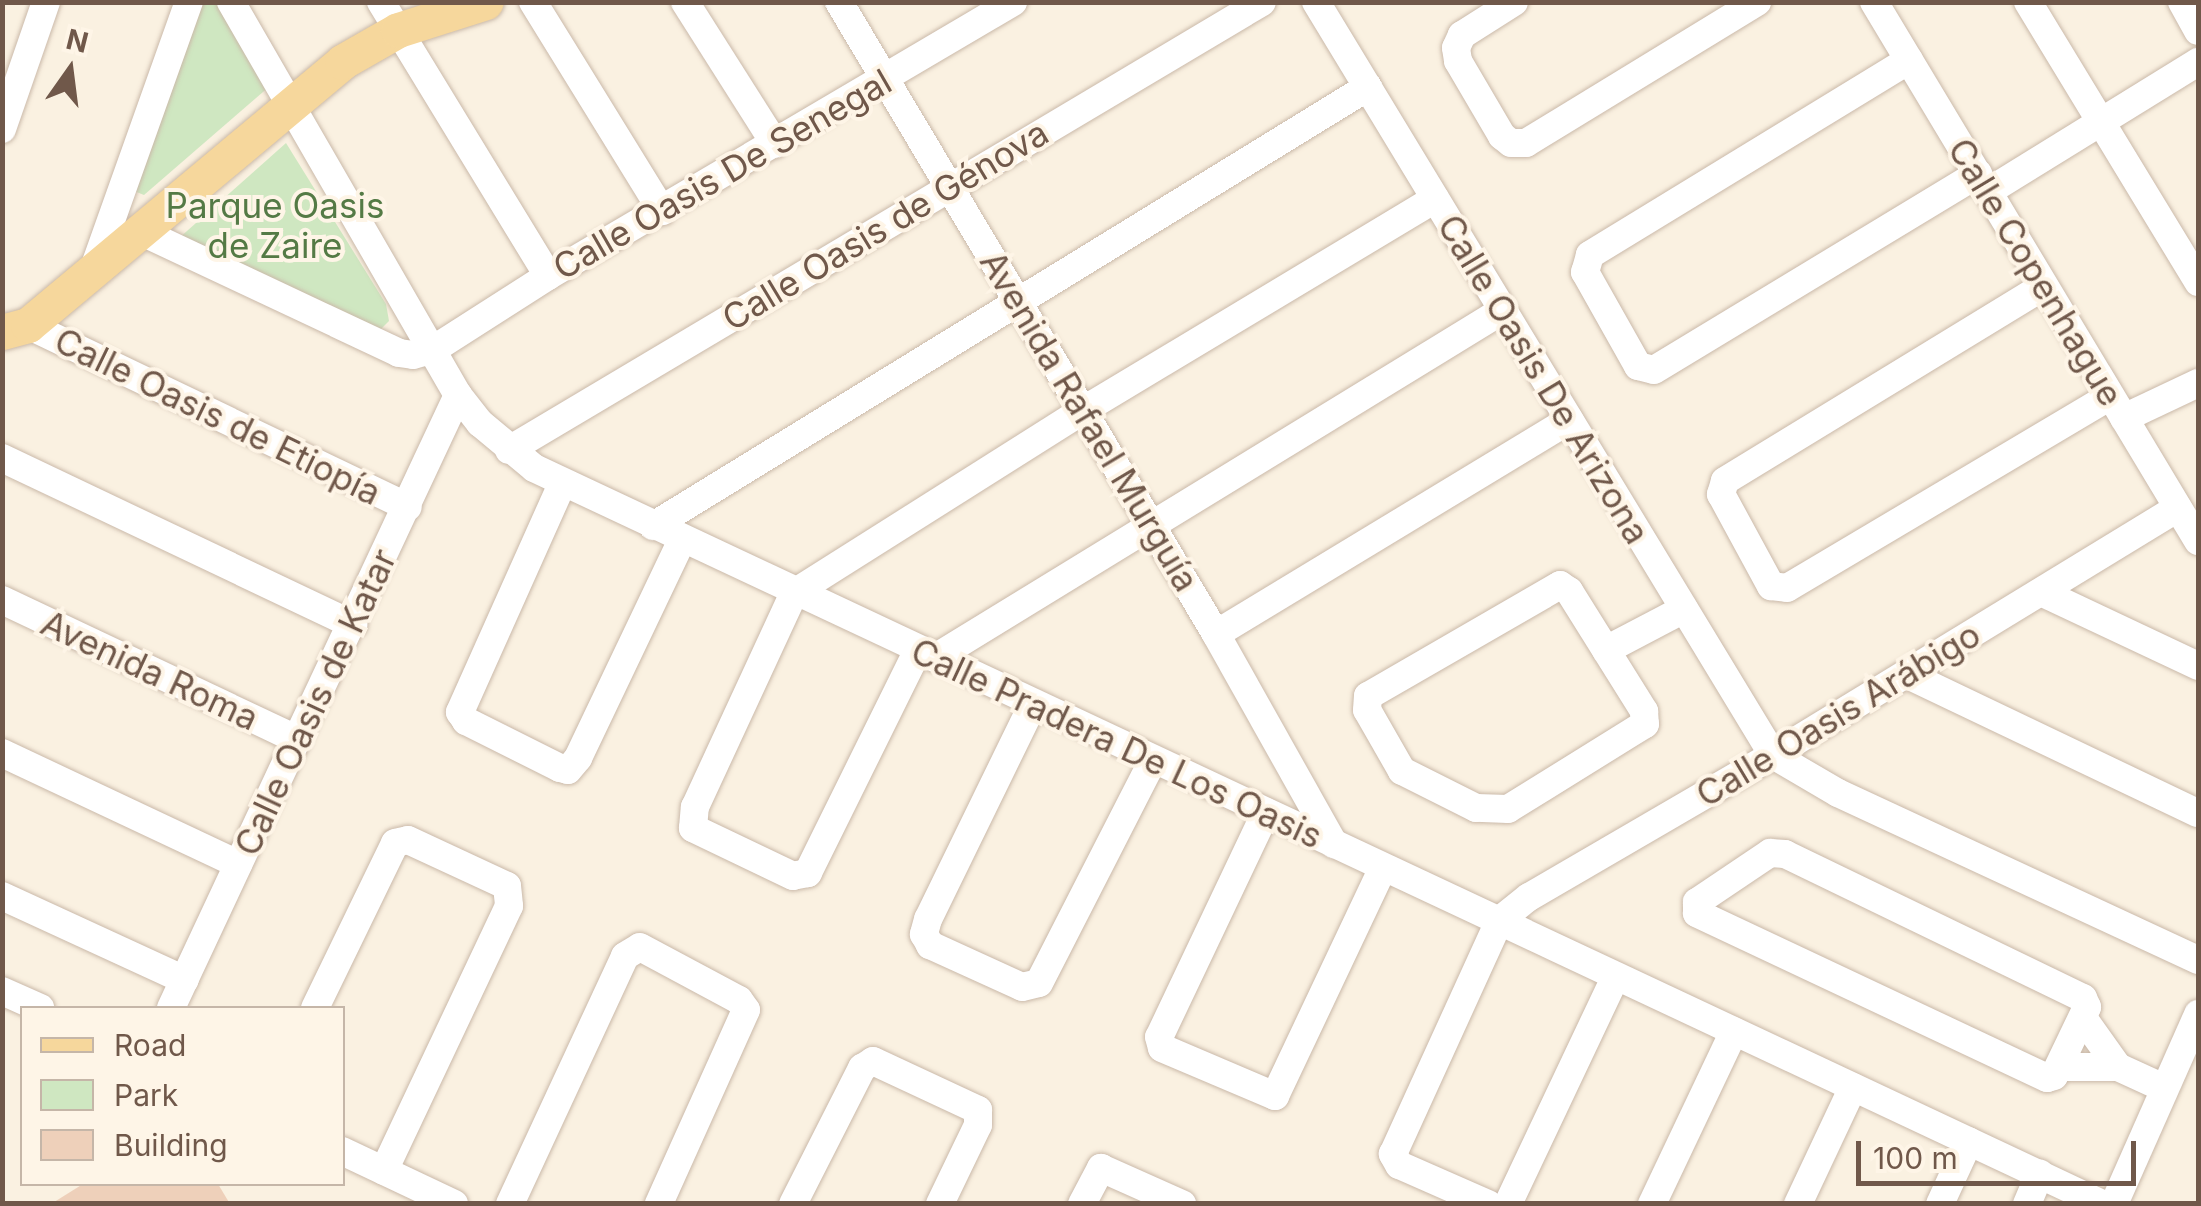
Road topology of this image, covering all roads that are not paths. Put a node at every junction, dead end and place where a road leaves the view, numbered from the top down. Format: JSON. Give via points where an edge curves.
{"nodes":[{"id":1,"x":46,"y":2,"type":"edge"},
{"id":2,"x":189,"y":2,"type":"edge"},
{"id":3,"x":232,"y":2,"type":"edge"},
{"id":4,"x":486,"y":2,"type":"edge"},
{"id":5,"x":533,"y":2,"type":"edge"},
{"id":6,"x":685,"y":2,"type":"edge"},
{"id":7,"x":838,"y":2,"type":"edge"},
{"id":8,"x":1013,"y":2,"type":"edge"},
{"id":9,"x":1262,"y":2,"type":"edge"},
{"id":10,"x":1316,"y":2,"type":"edge"},
{"id":11,"x":1514,"y":2,"type":"edge"},
{"id":12,"x":1757,"y":2,"type":"edge"},
{"id":13,"x":1874,"y":2,"type":"edge"},
{"id":14,"x":2028,"y":2,"type":"edge"},
{"id":15,"x":2182,"y":2,"type":"edge"},
{"id":16,"x":390,"y":16,"type":"edge"},
{"id":17,"x":2198,"y":31,"type":"edge"},
{"id":18,"x":1909,"y":60,"type":"junction"},
{"id":19,"x":2198,"y":62,"type":"edge"},
{"id":20,"x":883,"y":80,"type":"junction"},
{"id":21,"x":1368,"y":87,"type":"junction"},
{"id":22,"x":291,"y":103,"type":"junction"},
{"id":23,"x":2099,"y":122,"type":"junction"},
{"id":24,"x":2,"y":129,"type":"edge"},
{"id":25,"x":775,"y":144,"type":"junction"},
{"id":26,"x":1983,"y":182,"type":"junction"},
{"id":27,"x":949,"y":186,"type":"junction"},
{"id":28,"x":1436,"y":199,"type":"junction"},
{"id":29,"x":662,"y":211,"type":"junction"},
{"id":30,"x":140,"y":231,"type":"junction"},
{"id":31,"x":93,"y":271,"type":"junction"},
{"id":32,"x":548,"y":276,"type":"junction"},
{"id":33,"x":2198,"y":282,"type":"edge"},
{"id":34,"x":2044,"y":286,"type":"junction"},
{"id":35,"x":1017,"y":300,"type":"junction"},
{"id":36,"x":1503,"y":310,"type":"junction"},
{"id":37,"x":15,"y":328,"type":"edge"},
{"id":38,"x":434,"y":349,"type":"junction"},
{"id":39,"x":2198,"y":384,"type":"edge"},
{"id":40,"x":458,"y":394,"type":"junction"},
{"id":41,"x":2117,"y":407,"type":"junction"},
{"id":42,"x":1082,"y":410,"type":"junction"},
{"id":43,"x":1569,"y":420,"type":"junction"},
{"id":44,"x":509,"y":450,"type":"junction"},
{"id":45,"x":2,"y":458,"type":"edge"},
{"id":46,"x":562,"y":484,"type":"junction"},
{"id":47,"x":408,"y":506,"type":"junction"},
{"id":48,"x":2178,"y":508,"type":"junction"},
{"id":49,"x":1152,"y":525,"type":"junction"},
{"id":50,"x":653,"y":526,"type":"junction"},
{"id":51,"x":682,"y":540,"type":"junction"},
{"id":52,"x":2198,"y":541,"type":"edge"},
{"id":53,"x":794,"y":592,"type":"junction"},
{"id":54,"x":2041,"y":592,"type":"junction"},
{"id":55,"x":2,"y":600,"type":"edge"},
{"id":56,"x":1684,"y":609,"type":"junction"},
{"id":57,"x":353,"y":624,"type":"junction"},
{"id":58,"x":1216,"y":634,"type":"junction"},
{"id":59,"x":1606,"y":650,"type":"junction"},
{"id":60,"x":927,"y":654,"type":"junction"},
{"id":61,"x":2198,"y":666,"type":"edge"},
{"id":62,"x":1906,"y":674,"type":"junction"},
{"id":63,"x":1032,"y":704,"type":"junction"},
{"id":64,"x":298,"y":740,"type":"junction"},
{"id":65,"x":2,"y":752,"type":"edge"},
{"id":66,"x":1773,"y":755,"type":"junction"},
{"id":67,"x":1153,"y":760,"type":"junction"},
{"id":68,"x":1266,"y":812,"type":"junction"},
{"id":69,"x":2198,"y":812,"type":"edge"},
{"id":70,"x":1334,"y":844,"type":"junction"},
{"id":71,"x":238,"y":864,"type":"junction"},
{"id":72,"x":1384,"y":868,"type":"junction"},
{"id":73,"x":2,"y":896,"type":"edge"},
{"id":74,"x":1499,"y":922,"type":"junction"},
{"id":75,"x":2198,"y":960,"type":"edge"},
{"id":76,"x":1616,"y":976,"type":"junction"},
{"id":77,"x":185,"y":980,"type":"junction"},
{"id":78,"x":2,"y":991,"type":"edge"},
{"id":79,"x":36,"y":1006,"type":"edge"},
{"id":80,"x":172,"y":1006,"type":"edge"},
{"id":81,"x":317,"y":1006,"type":"edge"},
{"id":82,"x":2198,"y":1014,"type":"edge"},
{"id":83,"x":2083,"y":1018,"type":"junction"},
{"id":84,"x":1734,"y":1031,"type":"junction"},
{"id":85,"x":2118,"y":1067,"type":"junction"},
{"id":86,"x":2059,"y":1068,"type":"junction"},
{"id":87,"x":1853,"y":1087,"type":"junction"},
{"id":88,"x":2164,"y":1088,"type":"junction"},
{"id":89,"x":1969,"y":1142,"type":"junction"},
{"id":90,"x":345,"y":1152,"type":"edge"},
{"id":91,"x":384,"y":1170,"type":"junction"},
{"id":92,"x":2040,"y":1174,"type":"junction"},
{"id":93,"x":454,"y":1204,"type":"edge"},
{"id":94,"x":510,"y":1204,"type":"edge"},
{"id":95,"x":659,"y":1204,"type":"edge"},
{"id":96,"x":793,"y":1204,"type":"edge"},
{"id":97,"x":940,"y":1204,"type":"edge"},
{"id":98,"x":1082,"y":1204,"type":"edge"},
{"id":99,"x":1182,"y":1204,"type":"edge"},
{"id":100,"x":1488,"y":1204,"type":"edge"},
{"id":101,"x":1508,"y":1204,"type":"edge"},
{"id":102,"x":1652,"y":1204,"type":"edge"},
{"id":103,"x":1798,"y":1204,"type":"edge"},
{"id":104,"x":1940,"y":1204,"type":"edge"},
{"id":105,"x":2027,"y":1204,"type":"edge"},
{"id":106,"x":2102,"y":1204,"type":"edge"},
{"id":107,"x":2114,"y":1204,"type":"edge"}],
"edges":[{"from":1,"to":24,"type":"street"},
{"from":2,"to":31,"type":"street"},
{"from":3,"to":22,"type":"street"},
{"from":4,"to":16,"type":"main road"},
{"from":5,"to":29,"type":"street"},
{"from":6,"to":25,"type":"street"},
{"from":7,"to":20,"type":"street","name":"Avenida Rafael Murguía"},
{"from":8,"to":20,"type":"street","name":"Calle Oasis De Senegal"},
{"from":9,"to":27,"type":"street","name":"Calle Oasis de Génova"},
{"from":10,"to":21,"type":"street","name":"Calle Oasis De Arizona"},
{"from":11,"to":12,"type":"street","via":[[1462,36],[1456,48],[1511,144],[1526,143]]},
{"from":13,"to":18,"type":"street","name":"Calle Copenhague"},
{"from":14,"to":23,"type":"street"},
{"from":15,"to":17,"type":"street"},
{"from":16,"to":22,"type":"main road"},
{"from":16,"to":32,"type":"street"},
{"from":18,"to":26,"type":"street","name":"Calle Copenhague"},
{"from":18,"to":26,"type":"street","via":[[1590,255],[1585,272],[1638,366],[1646,371]]},
{"from":19,"to":23,"type":"street"},
{"from":20,"to":25,"type":"street","name":"Calle Oasis De Senegal"},
{"from":20,"to":27,"type":"street","name":"Avenida Rafael Murguía"},
{"from":21,"to":28,"type":"street","name":"Calle Oasis De Arizona"},
{"from":21,"to":35,"type":"street"},
{"from":22,"to":30,"type":"main road"},
{"from":22,"to":38,"type":"street","name":"Calle Pradera De Los Oasis"},
{"from":23,"to":26,"type":"street"},
{"from":23,"to":33,"type":"street"},
{"from":25,"to":29,"type":"street","name":"Calle Oasis De Senegal"},
{"from":26,"to":34,"type":"street","name":"Calle Copenhague"},
{"from":27,"to":35,"type":"street","name":"Avenida Rafael Murguía"},
{"from":27,"to":44,"type":"street","name":"Calle Oasis de Génova"},
{"from":28,"to":36,"type":"street","name":"Calle Oasis De Arizona"},
{"from":28,"to":42,"type":"street"},
{"from":29,"to":32,"type":"street","name":"Calle Oasis De Senegal"},
{"from":30,"to":31,"type":"main road"},
{"from":30,"to":38,"type":"street","via":[[399,353]]},
{"from":31,"to":37,"type":"main road"},
{"from":32,"to":38,"type":"street","name":"Calle Oasis De Senegal"},
{"from":34,"to":41,"type":"street","name":"Calle Copenhague"},
{"from":34,"to":41,"type":"street","via":[[1721,488],[1771,586],[1778,590]]},
{"from":35,"to":42,"type":"street","name":"Avenida Rafael Murguía"},
{"from":35,"to":50,"type":"street"},
{"from":36,"to":43,"type":"street","name":"Calle Oasis De Arizona"},
{"from":36,"to":49,"type":"street"},
{"from":37,"to":47,"type":"street","name":"Calle Oasis de Etiopía"},
{"from":38,"to":40,"type":"street","name":"Calle Pradera De Los Oasis"},
{"from":39,"to":41,"type":"street"},
{"from":40,"to":44,"type":"street","name":"Calle Pradera De Los Oasis"},
{"from":40,"to":47,"type":"street","name":"Calle Oasis de Katar"},
{"from":41,"to":48,"type":"street","name":"Calle Copenhague"},
{"from":42,"to":49,"type":"street","name":"Avenida Rafael Murguía"},
{"from":42,"to":53,"type":"street"},
{"from":43,"to":56,"type":"street","name":"Calle Oasis De Arizona"},
{"from":43,"to":58,"type":"street"},
{"from":44,"to":46,"type":"street","name":"Calle Pradera De Los Oasis"},
{"from":45,"to":57,"type":"street"},
{"from":46,"to":50,"type":"street","name":"Calle Pradera De Los Oasis"},
{"from":46,"to":51,"type":"street","via":[[460,712],[560,768],[571,768],[578,758]]},
{"from":47,"to":57,"type":"street","name":"Calle Oasis de Katar"},
{"from":48,"to":52,"type":"street","name":"Calle Copenhague"},
{"from":48,"to":54,"type":"street","name":"Calle Oasis Arábigo"},
{"from":49,"to":58,"type":"street","name":"Avenida Rafael Murguía"},
{"from":49,"to":60,"type":"street"},
{"from":50,"to":51,"type":"street","name":"Calle Pradera De Los Oasis"},
{"from":51,"to":53,"type":"street","name":"Calle Pradera De Los Oasis"},
{"from":53,"to":60,"type":"street","name":"Calle Pradera De Los Oasis"},
{"from":53,"to":60,"type":"street","via":[[692,814],[698,833],[793,876],[808,873]]},
{"from":54,"to":61,"type":"street"},
{"from":54,"to":62,"type":"street","name":"Calle Oasis Arábigo"},
{"from":55,"to":64,"type":"street","name":"Avenida Roma"},
{"from":56,"to":59,"type":"street"},
{"from":56,"to":66,"type":"street","name":"Calle Oasis De Arizona"},
{"from":57,"to":64,"type":"street","name":"Calle Oasis de Katar"},
{"from":58,"to":70,"type":"street","name":"Avenida Rafael Murguía"},
{"from":59,"to":59,"type":"street","via":[[1566,588],[1556,586],[1368,696],[1366,710],[1402,771],[1476,808],[1508,809],[1646,724]]},
{"from":60,"to":63,"type":"street","name":"Calle Pradera De Los Oasis"},
{"from":62,"to":66,"type":"street","name":"Calle Oasis Arábigo"},
{"from":62,"to":69,"type":"street"},
{"from":63,"to":67,"type":"street","name":"Calle Pradera De Los Oasis"},
{"from":63,"to":67,"type":"street","via":[[928,920],[924,934],[930,945],[1022,987],[1039,983]]},
{"from":64,"to":71,"type":"street","name":"Calle Oasis de Katar"},
{"from":65,"to":71,"type":"street"},
{"from":66,"to":74,"type":"street","name":"Calle Oasis Arábigo","via":[[1529,897]]},
{"from":66,"to":75,"type":"street","via":[[1838,793]]},
{"from":67,"to":68,"type":"street","name":"Calle Pradera De Los Oasis"},
{"from":68,"to":70,"type":"street","name":"Calle Pradera De Los Oasis"},
{"from":68,"to":72,"type":"street","via":[[1159,1037],[1162,1048],[1275,1096]]},
{"from":70,"to":72,"type":"street","name":"Calle Pradera De Los Oasis"},
{"from":71,"to":77,"type":"street","name":"Calle Oasis de Katar"},
{"from":72,"to":74,"type":"street","name":"Calle Pradera De Los Oasis"},
{"from":73,"to":77,"type":"street"},
{"from":74,"to":76,"type":"street","name":"Calle Pradera De Los Oasis"},
{"from":74,"to":100,"type":"street","via":[[1392,1154],[1399,1165]]},
{"from":76,"to":84,"type":"street","name":"Calle Pradera De Los Oasis"},
{"from":76,"to":101,"type":"street"},
{"from":77,"to":80,"type":"street","name":"Calle Oasis de Katar"},
{"from":78,"to":79,"type":"street"},
{"from":81,"to":91,"type":"street","via":[[396,842],[408,840],[506,886],[509,906]]},
{"from":82,"to":88,"type":"street"},
{"from":83,"to":85,"type":"street"},
{"from":83,"to":86,"type":"street"},
{"from":83,"to":86,"type":"street","via":[[2083,998],[1781,853],[1770,853],[1696,905],[1700,915],[2047,1078]]},
{"from":84,"to":87,"type":"street","name":"Calle Pradera De Los Oasis"},
{"from":84,"to":102,"type":"street"},
{"from":85,"to":86,"type":"street"},
{"from":85,"to":88,"type":"street"},
{"from":87,"to":89,"type":"street","name":"Calle Pradera De Los Oasis"},
{"from":87,"to":103,"type":"street"},
{"from":88,"to":107,"type":"street"},
{"from":89,"to":92,"type":"street","name":"Calle Pradera De Los Oasis"},
{"from":89,"to":104,"type":"street"},
{"from":90,"to":91,"type":"street"},
{"from":91,"to":93,"type":"street"},
{"from":92,"to":105,"type":"street"},
{"from":92,"to":106,"type":"street","name":"Calle Pradera De Los Oasis"},
{"from":94,"to":95,"type":"street","via":[[625,956],[640,946],[746,1010]]},
{"from":96,"to":97,"type":"street","via":[[862,1068],[873,1060],[978,1110],[978,1126]]},
{"from":98,"to":99,"type":"street","via":[[1101,1168]]}]}
